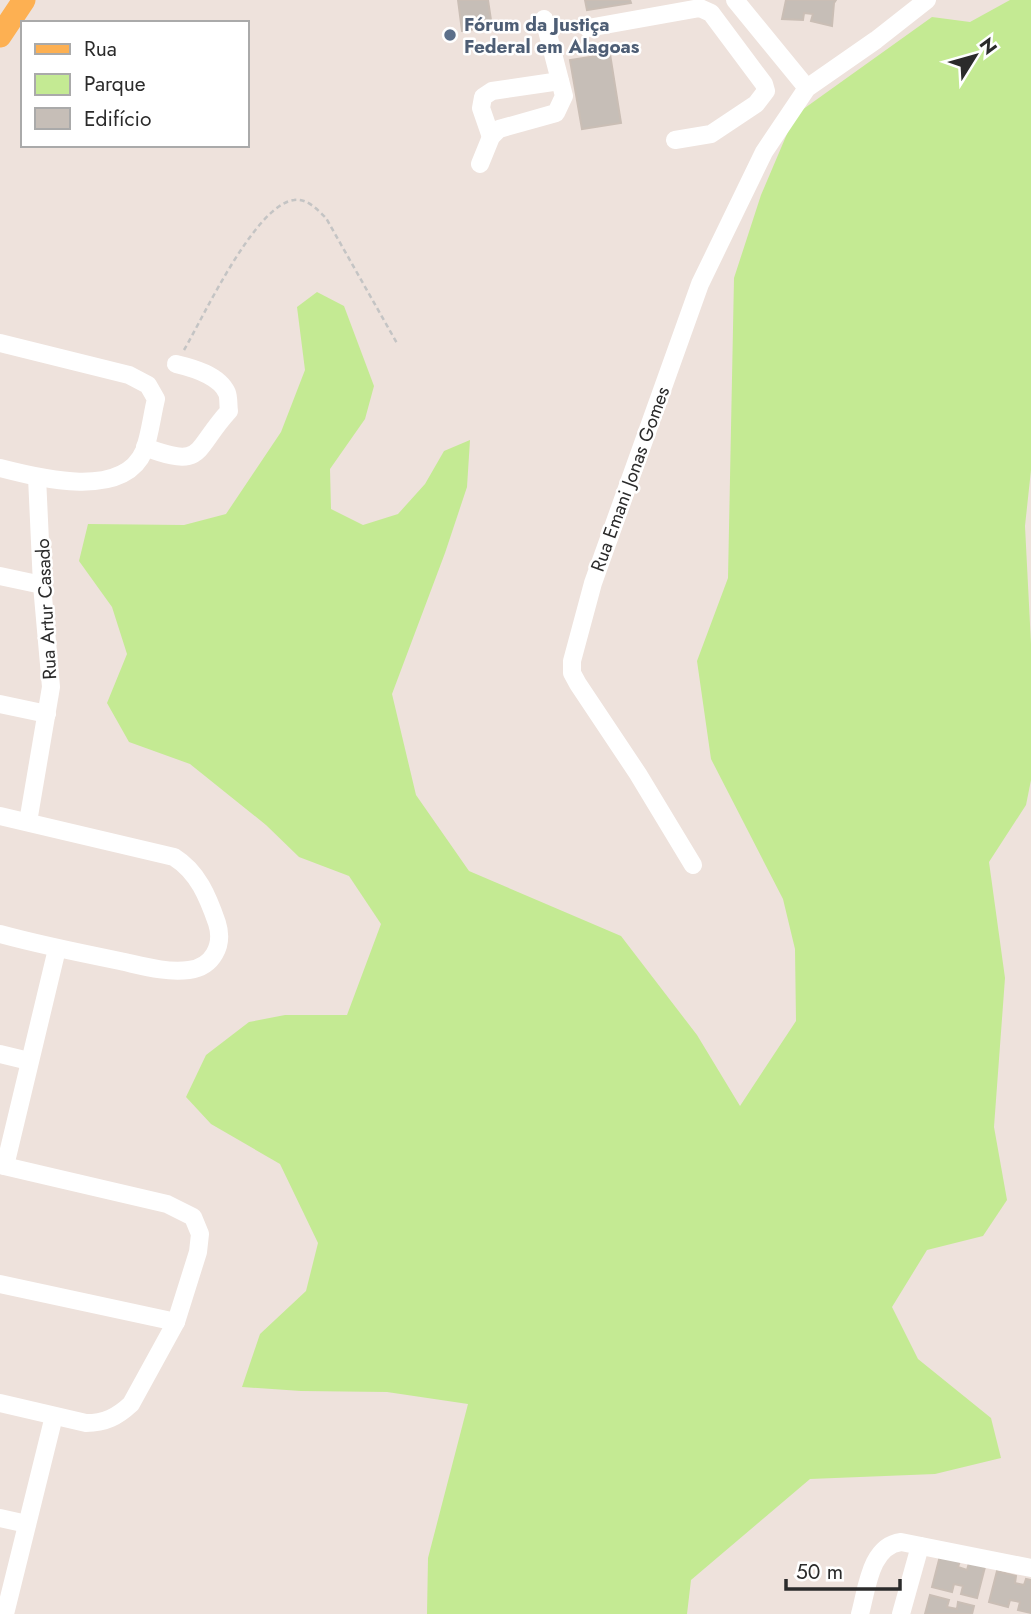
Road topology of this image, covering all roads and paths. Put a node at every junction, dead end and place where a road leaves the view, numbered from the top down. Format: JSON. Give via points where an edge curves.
{"nodes":[{"id":1,"x":24,"y":0,"type":"edge"},
{"id":2,"x":735,"y":0,"type":"edge"},
{"id":3,"x":927,"y":0,"type":"edge"},
{"id":4,"x":544,"y":19,"type":"dead end"},
{"id":5,"x":588,"y":28,"type":"dead end"},
{"id":6,"x":0,"y":36,"type":"edge"},
{"id":7,"x":560,"y":81,"type":"junction"},
{"id":8,"x":807,"y":88,"type":"junction"},
{"id":9,"x":491,"y":137,"type":"junction"},
{"id":10,"x":675,"y":140,"type":"dead end"},
{"id":11,"x":480,"y":164,"type":"dead end"},
{"id":12,"x":0,"y":343,"type":"edge"},
{"id":13,"x":398,"y":345,"type":"dead end"},
{"id":14,"x":176,"y":364,"type":"joint"},
{"id":15,"x":145,"y":447,"type":"junction"},
{"id":16,"x":0,"y":468,"type":"edge"},
{"id":17,"x":37,"y":477,"type":"junction"},
{"id":18,"x":0,"y":576,"type":"edge"},
{"id":19,"x":42,"y":585,"type":"junction"},
{"id":20,"x":0,"y":704,"type":"edge"},
{"id":21,"x":47,"y":714,"type":"junction"},
{"id":22,"x":0,"y":816,"type":"edge"},
{"id":23,"x":28,"y":822,"type":"junction"},
{"id":24,"x":693,"y":865,"type":"dead end"},
{"id":25,"x":0,"y":934,"type":"edge"},
{"id":26,"x":57,"y":949,"type":"junction"},
{"id":27,"x":0,"y":1054,"type":"edge"},
{"id":28,"x":29,"y":1061,"type":"junction"},
{"id":29,"x":3,"y":1165,"type":"edge"},
{"id":30,"x":0,"y":1284,"type":"edge"},
{"id":31,"x":176,"y":1322,"type":"junction"},
{"id":32,"x":0,"y":1404,"type":"edge"},
{"id":33,"x":54,"y":1416,"type":"junction"},
{"id":34,"x":0,"y":1518,"type":"edge"},
{"id":35,"x":27,"y":1524,"type":"junction"},
{"id":36,"x":920,"y":1546,"type":"junction"},
{"id":37,"x":1031,"y":1568,"type":"edge"},
{"id":38,"x":5,"y":1614,"type":"edge"},
{"id":39,"x":860,"y":1614,"type":"edge"},
{"id":40,"x":901,"y":1614,"type":"edge"}],
"edges":[{"from":1,"to":6,"type":"main road"},
{"from":2,"to":8,"type":"street"},
{"from":3,"to":8,"type":"street"},
{"from":4,"to":7,"type":"street"},
{"from":5,"to":10,"type":"street","via":[[700,8],[711,13],[766,91],[756,104],[711,134]]},
{"from":7,"to":9,"type":"street","via":[[564,96],[556,113],[499,129]]},
{"from":7,"to":9,"type":"street","via":[[483,97],[481,108]]},
{"from":8,"to":24,"type":"street","name":"Rua Emani Jonas Gomes","via":[[764,152],[700,284],[593,583],[572,661],[578,684]]},
{"from":9,"to":11,"type":"street"},
{"from":12,"to":15,"type":"street","via":[[129,375],[148,385],[156,399]]},
{"from":13,"to":14,"type":"path","via":[[326,218],[310,204],[292,200],[271,212],[251,233]]},
{"from":14,"to":15,"type":"street","via":[[214,379],[226,392],[229,411],[194,455],[179,458]]},
{"from":15,"to":17,"type":"street","via":[[123,474],[103,480]]},
{"from":16,"to":17,"type":"street"},
{"from":17,"to":19,"type":"street","name":"Rua Artur Casado"},
{"from":18,"to":19,"type":"street"},
{"from":19,"to":21,"type":"street","name":"Rua Artur Casado","via":[[50,661]]},
{"from":20,"to":21,"type":"street"},
{"from":21,"to":23,"type":"street","name":"Rua Artur Casado"},
{"from":22,"to":23,"type":"street"},
{"from":23,"to":26,"type":"street","via":[[174,857],[197,878],[220,932],[213,957],[190,970],[168,971]]},
{"from":25,"to":26,"type":"street"},
{"from":26,"to":28,"type":"street"},
{"from":27,"to":28,"type":"street"},
{"from":28,"to":29,"type":"street"},
{"from":29,"to":31,"type":"street","via":[[167,1204],[193,1217],[200,1234],[198,1252]]},
{"from":30,"to":31,"type":"street"},
{"from":31,"to":33,"type":"street","via":[[131,1404],[113,1418],[97,1423]]},
{"from":32,"to":33,"type":"street"},
{"from":33,"to":35,"type":"street"},
{"from":34,"to":35,"type":"street"},
{"from":35,"to":38,"type":"street"},
{"from":36,"to":37,"type":"street"},
{"from":36,"to":39,"type":"street","via":[[893,1543],[880,1553]]},
{"from":36,"to":40,"type":"street"}]}
